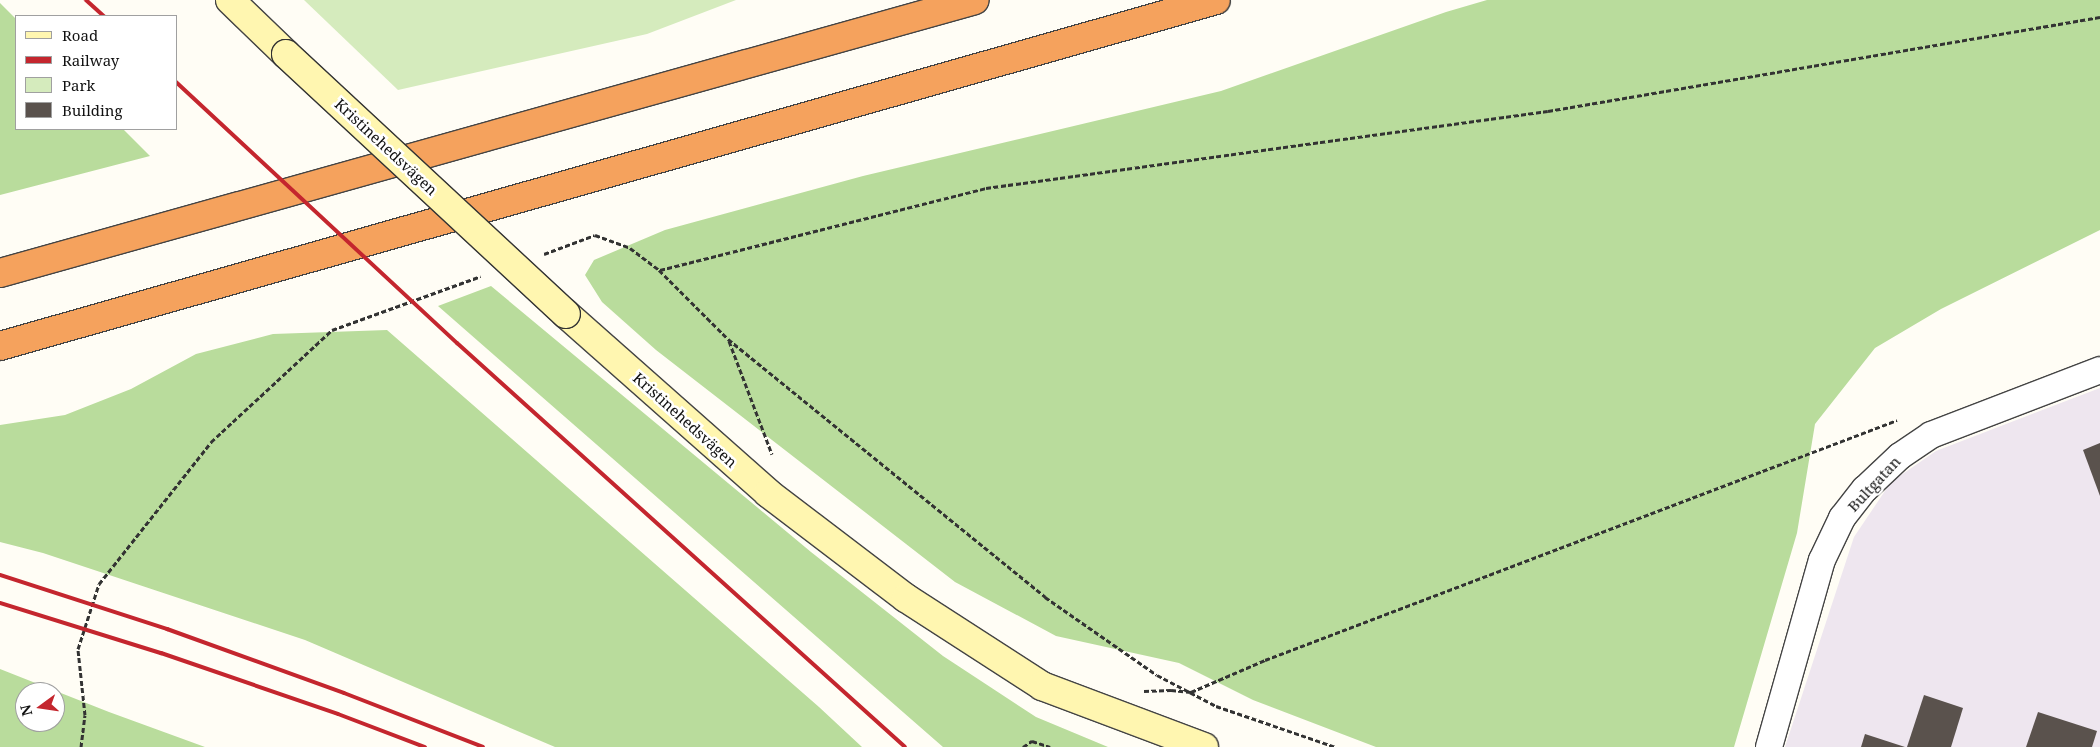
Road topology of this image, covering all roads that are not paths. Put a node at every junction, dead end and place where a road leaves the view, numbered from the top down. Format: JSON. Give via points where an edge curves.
{"nodes":[{"id":1,"x":230,"y":0,"type":"edge"},
{"id":2,"x":974,"y":0,"type":"edge"},
{"id":3,"x":1216,"y":0,"type":"edge"},
{"id":4,"x":0,"y":273,"type":"edge"},
{"id":5,"x":0,"y":346,"type":"edge"},
{"id":6,"x":2100,"y":370,"type":"edge"},
{"id":7,"x":1204,"y":747,"type":"edge"},
{"id":8,"x":1769,"y":747,"type":"edge"}],
"edges":[{"from":1,"to":7,"type":"street","name":"Kristinehedsvägen","bridge":true,"via":[[566,314],[768,493],[906,598],[1042,686]]},
{"from":2,"to":4,"type":"highway"},
{"from":3,"to":5,"type":"highway"},
{"from":6,"to":8,"type":"street","name":"Bultgatan","via":[[1931,435],[1900,456],[1865,489],[1842,518],[1822,560]]}]}
